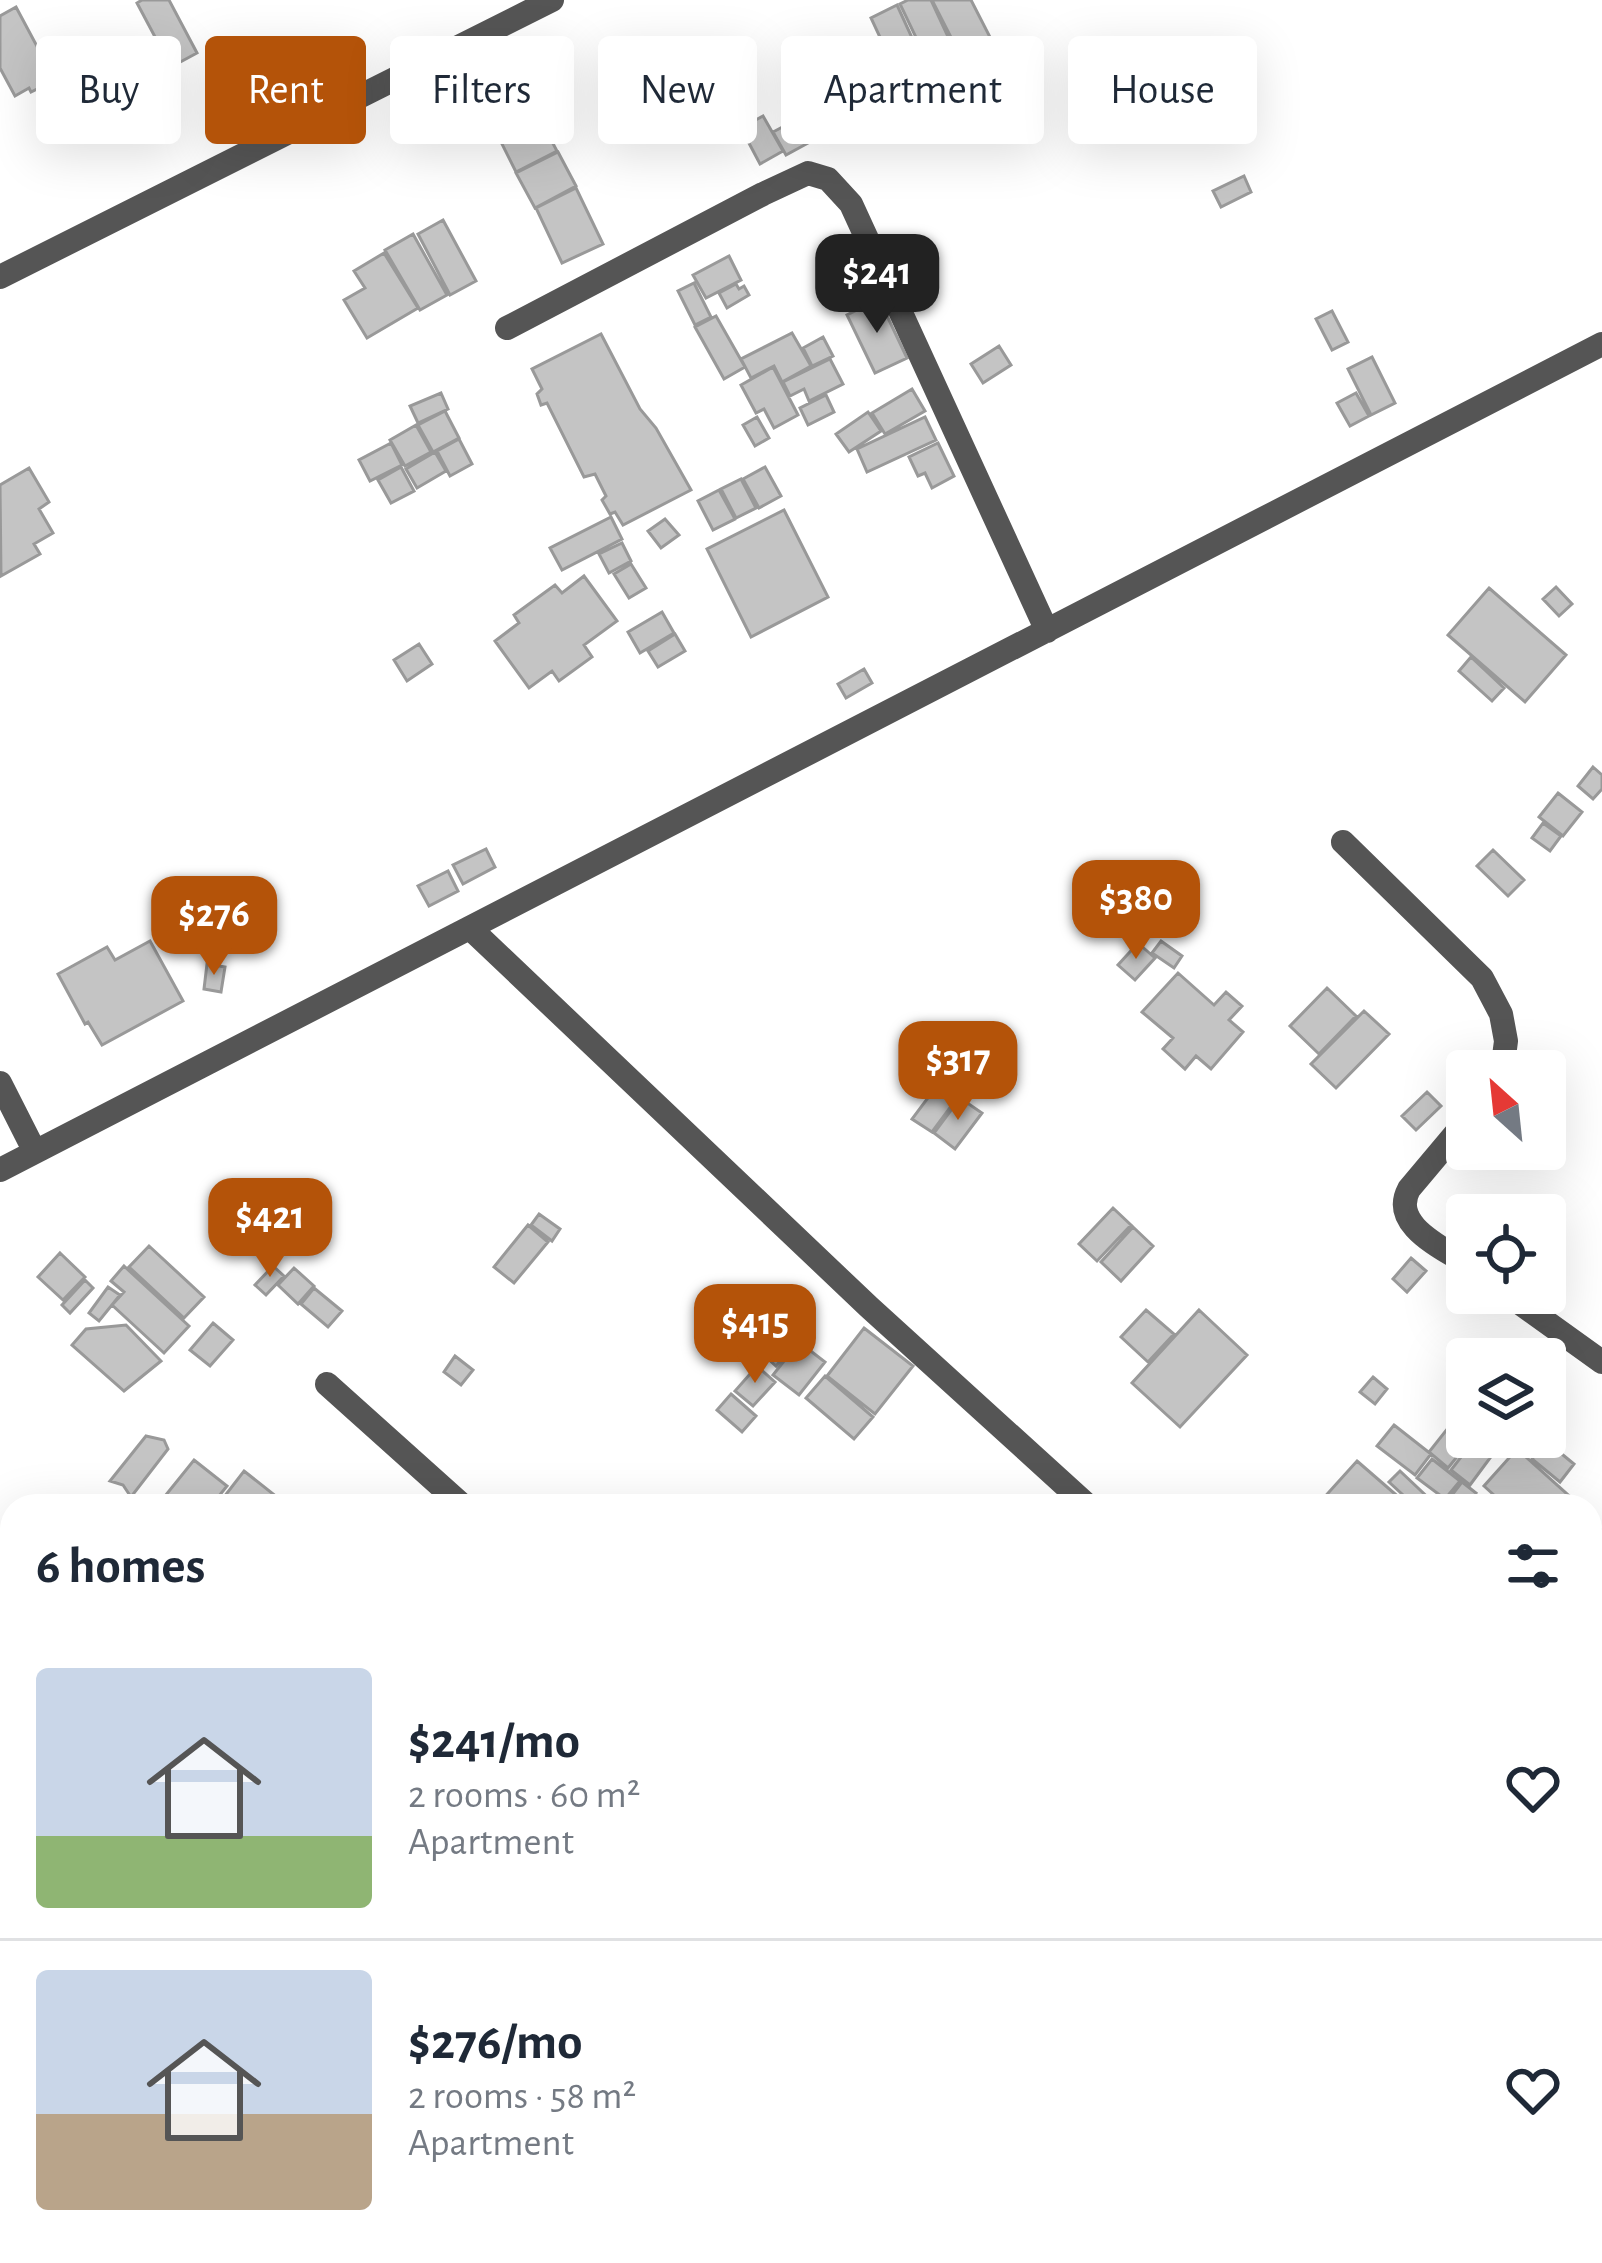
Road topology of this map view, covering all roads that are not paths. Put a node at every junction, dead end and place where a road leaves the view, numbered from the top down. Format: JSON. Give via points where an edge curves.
{"nodes":[{"id":1,"x":552,"y":0,"type":"edge"},
{"id":2,"x":0,"y":277,"type":"edge"},
{"id":3,"x":508,"y":328,"type":"dead end"},
{"id":4,"x":1602,"y":344,"type":"edge"},
{"id":5,"x":1047,"y":631,"type":"junction"},
{"id":6,"x":1343,"y":842,"type":"dead end"},
{"id":7,"x":471,"y":929,"type":"junction"},
{"id":8,"x":1504,"y":1050,"type":"edge"},
{"id":9,"x":0,"y":1083,"type":"edge"},
{"id":10,"x":1446,"y":1145,"type":"edge"},
{"id":11,"x":35,"y":1152,"type":"junction"},
{"id":12,"x":0,"y":1170,"type":"edge"},
{"id":13,"x":1446,"y":1249,"type":"edge"},
{"id":14,"x":1536,"y":1314,"type":"edge"},
{"id":15,"x":1602,"y":1362,"type":"edge"},
{"id":16,"x":327,"y":1384,"type":"dead end"},
{"id":17,"x":450,"y":1494,"type":"edge"},
{"id":18,"x":1075,"y":1494,"type":"edge"}],
"edges":[{"from":1,"to":2,"type":"street"},
{"from":3,"to":5,"type":"street","via":[[808,173],[828,179],[851,204]]},
{"from":4,"to":5,"type":"street"},
{"from":5,"to":7,"type":"street"},
{"from":6,"to":8,"type":"street","via":[[1482,978],[1501,1014]]},
{"from":7,"to":11,"type":"street"},
{"from":7,"to":18,"type":"street"},
{"from":9,"to":11,"type":"street"},
{"from":10,"to":13,"type":"street","via":[[1409,1189],[1403,1209]]},
{"from":11,"to":12,"type":"street"},
{"from":14,"to":15,"type":"street"},
{"from":16,"to":17,"type":"street"}]}
